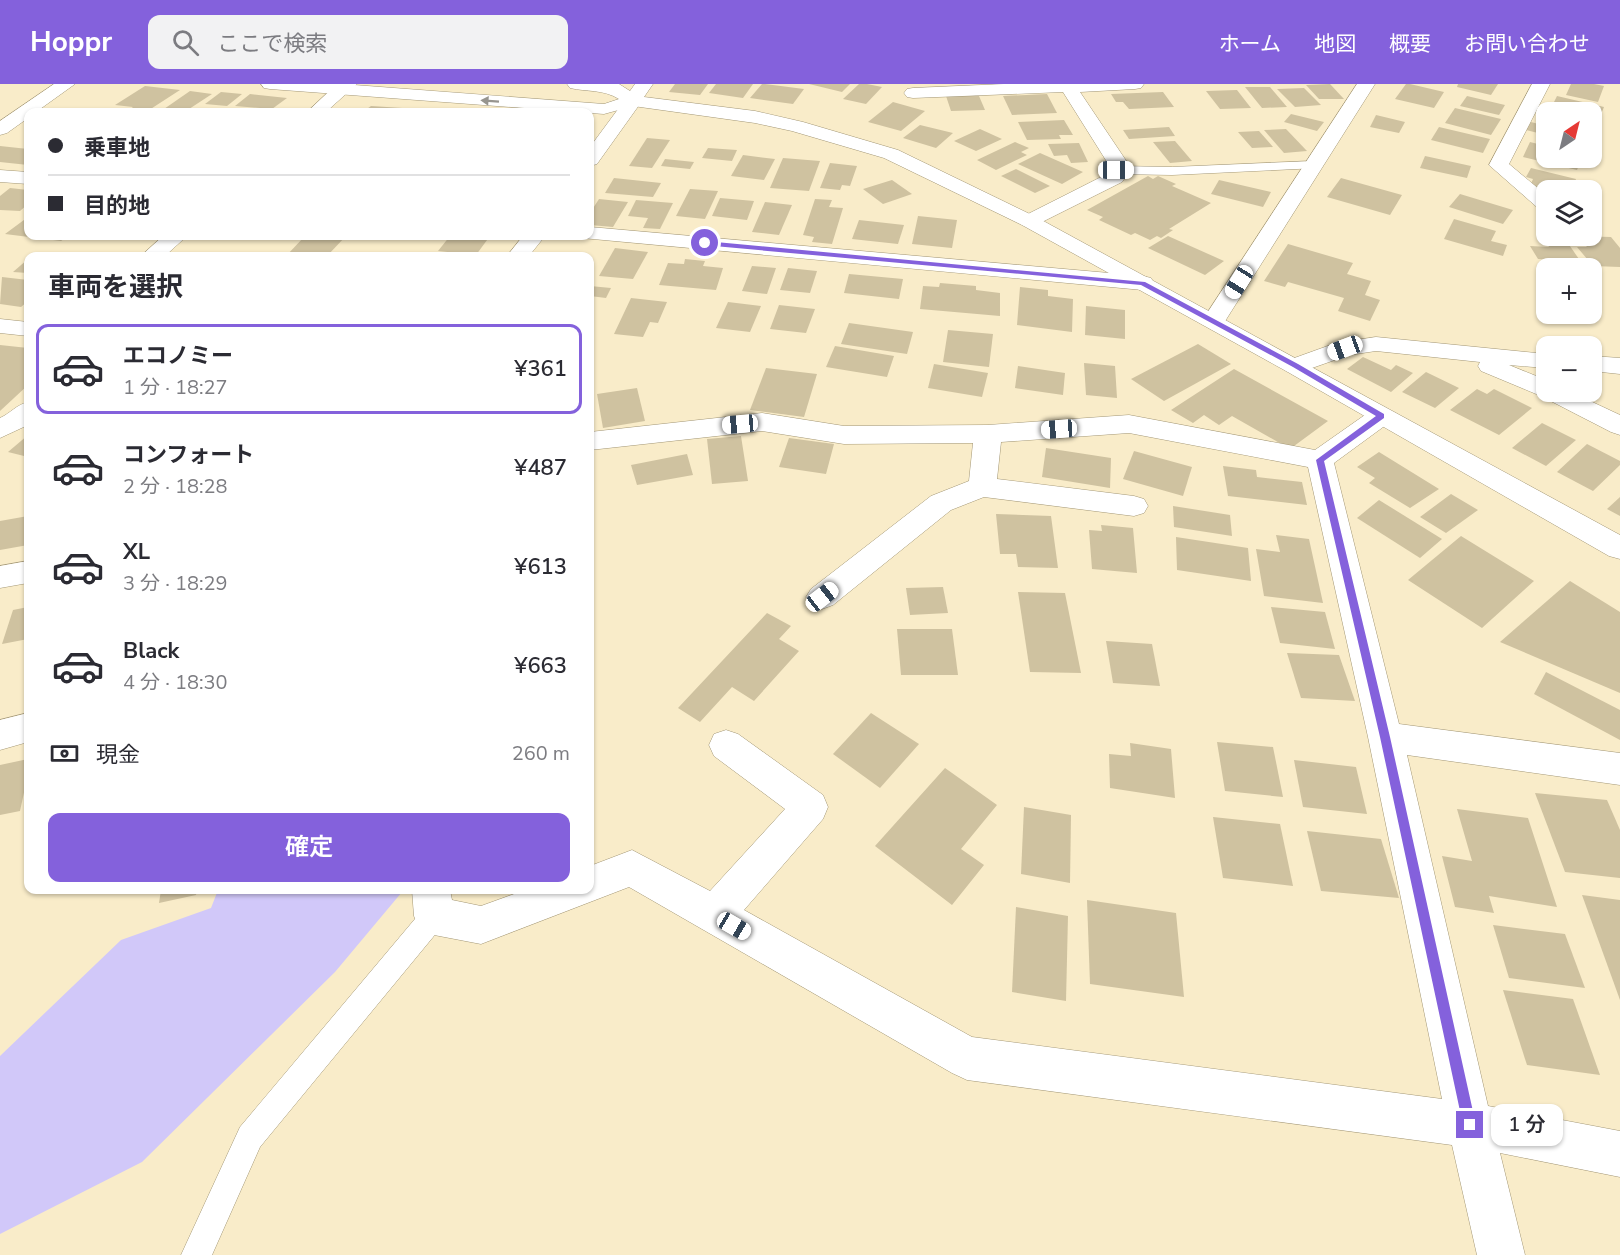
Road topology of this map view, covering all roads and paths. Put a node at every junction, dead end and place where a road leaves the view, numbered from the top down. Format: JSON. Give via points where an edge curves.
{"nodes":[{"id":1,"x":66,"y":84,"type":"edge"},
{"id":2,"x":270,"y":84,"type":"edge"},
{"id":3,"x":576,"y":84,"type":"edge"},
{"id":4,"x":644,"y":84,"type":"edge"},
{"id":5,"x":1135,"y":84,"type":"edge"},
{"id":6,"x":1366,"y":84,"type":"edge"},
{"id":7,"x":1541,"y":84,"type":"edge"},
{"id":8,"x":1067,"y":85,"type":"edge"},
{"id":9,"x":344,"y":87,"type":"edge"},
{"id":10,"x":913,"y":93,"type":"dead end"},
{"id":11,"x":633,"y":101,"type":"junction"},
{"id":12,"x":31,"y":108,"type":"edge"},
{"id":13,"x":320,"y":108,"type":"edge"},
{"id":14,"x":592,"y":108,"type":"edge"},
{"id":15,"x":594,"y":108,"type":"edge"},
{"id":16,"x":24,"y":113,"type":"edge"},
{"id":17,"x":0,"y":129,"type":"edge"},
{"id":18,"x":594,"y":155,"type":"edge"},
{"id":19,"x":1314,"y":165,"type":"junction"},
{"id":20,"x":1116,"y":170,"type":"junction"},
{"id":21,"x":0,"y":176,"type":"edge"},
{"id":22,"x":24,"y":178,"type":"edge"},
{"id":23,"x":1536,"y":196,"type":"edge"},
{"id":24,"x":1029,"y":221,"type":"junction"},
{"id":25,"x":594,"y":233,"type":"edge"},
{"id":26,"x":171,"y":240,"type":"edge"},
{"id":27,"x":531,"y":240,"type":"edge"},
{"id":28,"x":157,"y":252,"type":"edge"},
{"id":29,"x":521,"y":252,"type":"edge"},
{"id":30,"x":1143,"y":283,"type":"junction"},
{"id":31,"x":1214,"y":321,"type":"junction"},
{"id":32,"x":0,"y":326,"type":"edge"},
{"id":33,"x":24,"y":329,"type":"edge"},
{"id":34,"x":1458,"y":353,"type":"junction"},
{"id":35,"x":1536,"y":360,"type":"edge"},
{"id":36,"x":1602,"y":365,"type":"edge"},
{"id":37,"x":1295,"y":366,"type":"junction"},
{"id":38,"x":1620,"y":366,"type":"edge"},
{"id":39,"x":1536,"y":385,"type":"edge"},
{"id":40,"x":1571,"y":402,"type":"edge"},
{"id":41,"x":24,"y":414,"type":"edge"},
{"id":42,"x":1381,"y":416,"type":"junction"},
{"id":43,"x":1620,"y":426,"type":"edge"},
{"id":44,"x":0,"y":429,"type":"edge"},
{"id":45,"x":988,"y":434,"type":"junction"},
{"id":46,"x":594,"y":441,"type":"edge"},
{"id":47,"x":1320,"y":460,"type":"junction"},
{"id":48,"x":982,"y":487,"type":"junction"},
{"id":49,"x":1134,"y":506,"type":"dead end"},
{"id":50,"x":1620,"y":548,"type":"edge"},
{"id":51,"x":24,"y":573,"type":"edge"},
{"id":52,"x":0,"y":577,"type":"edge"},
{"id":53,"x":822,"y":597,"type":"dead end"},
{"id":54,"x":24,"y":729,"type":"edge"},
{"id":55,"x":0,"y":735,"type":"edge"},
{"id":56,"x":1385,"y":737,"type":"junction"},
{"id":57,"x":726,"y":745,"type":"dead end"},
{"id":58,"x":1620,"y":769,"type":"edge"},
{"id":59,"x":594,"y":882,"type":"edge"},
{"id":60,"x":564,"y":894,"type":"edge"},
{"id":61,"x":432,"y":903,"type":"edge"},
{"id":62,"x":715,"y":915,"type":"junction"},
{"id":63,"x":1470,"y":1125,"type":"junction"},
{"id":64,"x":1620,"y":1154,"type":"edge"},
{"id":65,"x":196,"y":1255,"type":"edge"},
{"id":66,"x":1501,"y":1255,"type":"edge"}],
"edges":[{"from":1,"to":12,"type":"street"},
{"from":2,"to":9,"type":"street"},
{"from":3,"to":11,"type":"street","via":[[612,87]]},
{"from":4,"to":11,"type":"street"},
{"from":5,"to":8,"type":"street"},
{"from":6,"to":19,"type":"street"},
{"from":7,"to":23,"type":"street","via":[[1499,165]]},
{"from":8,"to":10,"type":"street"},
{"from":8,"to":20,"type":"street","via":[[1117,162]]},
{"from":9,"to":13,"type":"street"},
{"from":14,"to":9,"type":"street","one_way":true},
{"from":11,"to":15,"type":"street","one_way":true},
{"from":11,"to":18,"type":"street"},
{"from":11,"to":24,"type":"street","via":[[755,117],[891,154]]},
{"from":16,"to":17,"type":"street"},
{"from":19,"to":20,"type":"lane"},
{"from":19,"to":31,"type":"street"},
{"from":20,"to":24,"type":"street","via":[[1115,178]]},
{"from":21,"to":22,"type":"street"},
{"from":24,"to":30,"type":"street"},
{"from":25,"to":30,"type":"street"},
{"from":26,"to":28,"type":"street"},
{"from":27,"to":29,"type":"street"},
{"from":30,"to":31,"type":"street"},
{"from":31,"to":37,"type":"street"},
{"from":32,"to":33,"type":"street"},
{"from":34,"to":35,"type":"street"},
{"from":34,"to":37,"type":"street","via":[[1376,344],[1345,348]]},
{"from":34,"to":39,"type":"street"},
{"from":36,"to":38,"type":"street"},
{"from":37,"to":42,"type":"street"},
{"from":40,"to":43,"type":"street"},
{"from":41,"to":44,"type":"street"},
{"from":42,"to":47,"type":"street"},
{"from":42,"to":50,"type":"street"},
{"from":45,"to":46,"type":"street","via":[[844,435],[762,422]]},
{"from":45,"to":47,"type":"street","via":[[1130,424]]},
{"from":45,"to":48,"type":"street"},
{"from":47,"to":56,"type":"street"},
{"from":48,"to":49,"type":"street"},
{"from":48,"to":53,"type":"street","via":[[941,503]]},
{"from":51,"to":52,"type":"street"},
{"from":54,"to":55,"type":"street"},
{"from":56,"to":58,"type":"street"},
{"from":56,"to":63,"type":"street"},
{"from":57,"to":62,"type":"street","via":[[810,807]]},
{"from":59,"to":62,"type":"street","via":[[632,868]]},
{"from":60,"to":61,"type":"street","via":[[481,925]]},
{"from":61,"to":65,"type":"lane","via":[[250,1137]]},
{"from":62,"to":63,"type":"street","via":[[967,1058]]},
{"from":63,"to":64,"type":"street"},
{"from":63,"to":66,"type":"street"}]}
